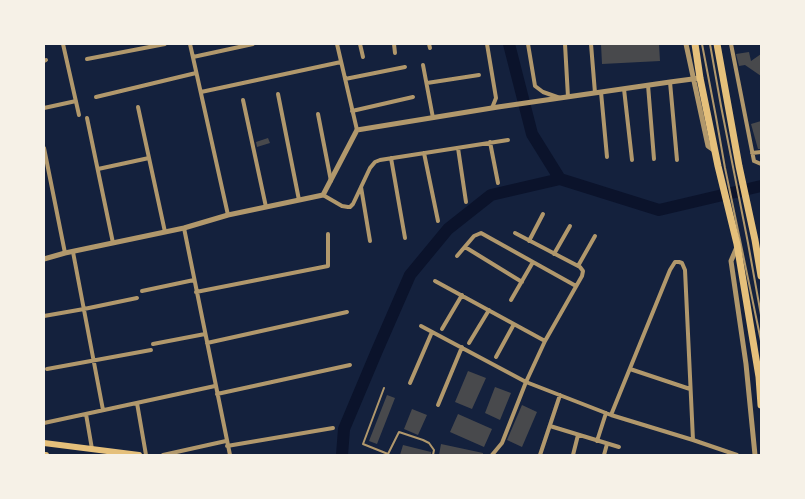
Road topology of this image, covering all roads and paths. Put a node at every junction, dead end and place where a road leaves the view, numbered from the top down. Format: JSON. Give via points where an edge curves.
{"nodes":[{"id":1,"x":63,"y":44,"type":"edge"},
{"id":2,"x":166,"y":44,"type":"edge"},
{"id":3,"x":190,"y":44,"type":"edge"},
{"id":4,"x":253,"y":44,"type":"edge"},
{"id":5,"x":337,"y":44,"type":"edge"},
{"id":6,"x":360,"y":44,"type":"edge"},
{"id":7,"x":394,"y":44,"type":"edge"},
{"id":8,"x":487,"y":44,"type":"edge"},
{"id":9,"x":528,"y":44,"type":"edge"},
{"id":10,"x":565,"y":44,"type":"edge"},
{"id":11,"x":591,"y":44,"type":"edge"},
{"id":12,"x":686,"y":44,"type":"edge"},
{"id":13,"x":695,"y":44,"type":"edge"},
{"id":14,"x":702,"y":44,"type":"edge"},
{"id":15,"x":710,"y":44,"type":"edge"},
{"id":16,"x":717,"y":44,"type":"edge"},
{"id":17,"x":730,"y":44,"type":"edge"},
{"id":18,"x":395,"y":53,"type":"dead end"},
{"id":19,"x":193,"y":57,"type":"junction"},
{"id":20,"x":363,"y":57,"type":"dead end"},
{"id":21,"x":87,"y":59,"type":"dead end"},
{"id":22,"x":341,"y":62,"type":"junction"},
{"id":23,"x":424,"y":66,"type":"dead end"},
{"id":24,"x":405,"y":67,"type":"dead end"},
{"id":25,"x":196,"y":73,"type":"junction"},
{"id":26,"x":480,"y":76,"type":"dead end"},
{"id":27,"x":697,"y":78,"type":"junction"},
{"id":28,"x":345,"y":79,"type":"junction"},
{"id":29,"x":426,"y":82,"type":"junction"},
{"id":30,"x":670,"y":82,"type":"junction"},
{"id":31,"x":648,"y":85,"type":"junction"},
{"id":32,"x":624,"y":89,"type":"junction"},
{"id":33,"x":201,"y":92,"type":"junction"},
{"id":34,"x":601,"y":92,"type":"junction"},
{"id":35,"x":595,"y":93,"type":"junction"},
{"id":36,"x":278,"y":94,"type":"dead end"},
{"id":37,"x":96,"y":97,"type":"dead end"},
{"id":38,"x":413,"y":97,"type":"dead end"},
{"id":39,"x":568,"y":97,"type":"junction"},
{"id":40,"x":560,"y":98,"type":"junction"},
{"id":41,"x":243,"y":100,"type":"dead end"},
{"id":42,"x":76,"y":101,"type":"junction"},
{"id":43,"x":138,"y":107,"type":"dead end"},
{"id":44,"x":44,"y":108,"type":"edge"},
{"id":45,"x":492,"y":108,"type":"junction"},
{"id":46,"x":352,"y":111,"type":"junction"},
{"id":47,"x":318,"y":114,"type":"dead end"},
{"id":48,"x":79,"y":115,"type":"dead end"},
{"id":49,"x":87,"y":118,"type":"dead end"},
{"id":50,"x":433,"y":118,"type":"junction"},
{"id":51,"x":357,"y":130,"type":"junction"},
{"id":52,"x":508,"y":140,"type":"dead end"},
{"id":53,"x":490,"y":142,"type":"junction"},
{"id":54,"x":44,"y":148,"type":"edge"},
{"id":55,"x":458,"y":148,"type":"junction"},
{"id":56,"x":761,"y":152,"type":"edge"},
{"id":57,"x":424,"y":153,"type":"junction"},
{"id":58,"x":752,"y":153,"type":"junction"},
{"id":59,"x":607,"y":157,"type":"dead end"},
{"id":60,"x":149,"y":158,"type":"junction"},
{"id":61,"x":391,"y":158,"type":"junction"},
{"id":62,"x":654,"y":159,"type":"dead end"},
{"id":63,"x":632,"y":160,"type":"dead end"},
{"id":64,"x":677,"y":160,"type":"dead end"},
{"id":65,"x":761,"y":164,"type":"edge"},
{"id":66,"x":722,"y":167,"type":"junction"},
{"id":67,"x":736,"y":167,"type":"junction"},
{"id":68,"x":98,"y":169,"type":"junction"},
{"id":69,"x":331,"y":181,"type":"junction"},
{"id":70,"x":498,"y":183,"type":"dead end"},
{"id":71,"x":361,"y":187,"type":"junction"},
{"id":72,"x":323,"y":195,"type":"junction"},
{"id":73,"x":299,"y":200,"type":"junction"},
{"id":74,"x":466,"y":202,"type":"dead end"},
{"id":75,"x":266,"y":207,"type":"junction"},
{"id":76,"x":543,"y":214,"type":"dead end"},
{"id":77,"x":228,"y":215,"type":"junction"},
{"id":78,"x":438,"y":221,"type":"dead end"},
{"id":79,"x":570,"y":226,"type":"dead end"},
{"id":80,"x":184,"y":228,"type":"junction"},
{"id":81,"x":165,"y":232,"type":"junction"},
{"id":82,"x":515,"y":233,"type":"dead end"},
{"id":83,"x":328,"y":234,"type":"dead end"},
{"id":84,"x":595,"y":236,"type":"dead end"},
{"id":85,"x":405,"y":238,"type":"dead end"},
{"id":86,"x":370,"y":241,"type":"dead end"},
{"id":87,"x":529,"y":241,"type":"junction"},
{"id":88,"x":753,"y":242,"type":"junction"},
{"id":89,"x":113,"y":243,"type":"junction"},
{"id":90,"x":738,"y":245,"type":"junction"},
{"id":91,"x":465,"y":247,"type":"junction"},
{"id":92,"x":73,"y":252,"type":"junction"},
{"id":93,"x":761,"y":252,"type":"edge"},
{"id":94,"x":66,"y":253,"type":"junction"},
{"id":95,"x":554,"y":254,"type":"junction"},
{"id":96,"x":457,"y":256,"type":"dead end"},
{"id":97,"x":44,"y":259,"type":"edge"},
{"id":98,"x":532,"y":262,"type":"junction"},
{"id":99,"x":578,"y":266,"type":"junction"},
{"id":100,"x":761,"y":276,"type":"edge"},
{"id":101,"x":194,"y":280,"type":"junction"},
{"id":102,"x":435,"y":281,"type":"dead end"},
{"id":103,"x":522,"y":282,"type":"junction"},
{"id":104,"x":576,"y":286,"type":"junction"},
{"id":105,"x":142,"y":291,"type":"dead end"},
{"id":106,"x":196,"y":292,"type":"junction"},
{"id":107,"x":462,"y":295,"type":"junction"},
{"id":108,"x":137,"y":298,"type":"dead end"},
{"id":109,"x":511,"y":300,"type":"dead end"},
{"id":110,"x":84,"y":309,"type":"junction"},
{"id":111,"x":489,"y":310,"type":"junction"},
{"id":112,"x":347,"y":312,"type":"dead end"},
{"id":113,"x":761,"y":315,"type":"edge"},
{"id":114,"x":44,"y":316,"type":"edge"},
{"id":115,"x":514,"y":324,"type":"junction"},
{"id":116,"x":421,"y":326,"type":"dead end"},
{"id":117,"x":442,"y":329,"type":"dead end"},
{"id":118,"x":432,"y":332,"type":"junction"},
{"id":119,"x":205,"y":334,"type":"junction"},
{"id":120,"x":545,"y":341,"type":"junction"},
{"id":121,"x":761,"y":341,"type":"edge"},
{"id":122,"x":207,"y":343,"type":"junction"},
{"id":123,"x":469,"y":343,"type":"dead end"},
{"id":124,"x":153,"y":344,"type":"dead end"},
{"id":125,"x":462,"y":348,"type":"junction"},
{"id":126,"x":151,"y":350,"type":"dead end"},
{"id":127,"x":496,"y":357,"type":"dead end"},
{"id":128,"x":94,"y":360,"type":"junction"},
{"id":129,"x":350,"y":365,"type":"dead end"},
{"id":130,"x":46,"y":369,"type":"dead end"},
{"id":131,"x":630,"y":369,"type":"junction"},
{"id":132,"x":526,"y":382,"type":"junction"},
{"id":133,"x":410,"y":383,"type":"dead end"},
{"id":134,"x":215,"y":386,"type":"junction"},
{"id":135,"x":384,"y":388,"type":"dead end"},
{"id":136,"x":690,"y":389,"type":"junction"},
{"id":137,"x":217,"y":394,"type":"junction"},
{"id":138,"x":560,"y":395,"type":"junction"},
{"id":139,"x":137,"y":403,"type":"junction"},
{"id":140,"x":438,"y":405,"type":"dead end"},
{"id":141,"x":761,"y":405,"type":"edge"},
{"id":142,"x":104,"y":410,"type":"junction"},
{"id":143,"x":606,"y":413,"type":"junction"},
{"id":144,"x":86,"y":414,"type":"junction"},
{"id":145,"x":611,"y":415,"type":"junction"},
{"id":146,"x":44,"y":423,"type":"edge"},
{"id":147,"x":550,"y":426,"type":"junction"},
{"id":148,"x":333,"y":428,"type":"dead end"},
{"id":149,"x":578,"y":435,"type":"junction"},
{"id":150,"x":693,"y":440,"type":"junction"},
{"id":151,"x":597,"y":441,"type":"junction"},
{"id":152,"x":44,"y":443,"type":"edge"},
{"id":153,"x":227,"y":444,"type":"junction"},
{"id":154,"x":607,"y":444,"type":"junction"},
{"id":155,"x":619,"y":447,"type":"dead end"},
{"id":156,"x":92,"y":449,"type":"junction"},
{"id":157,"x":139,"y":455,"type":"edge"},
{"id":158,"x":146,"y":455,"type":"edge"},
{"id":159,"x":163,"y":455,"type":"edge"},
{"id":160,"x":230,"y":455,"type":"edge"},
{"id":161,"x":433,"y":455,"type":"edge"},
{"id":162,"x":492,"y":455,"type":"edge"},
{"id":163,"x":540,"y":455,"type":"edge"},
{"id":164,"x":573,"y":455,"type":"edge"},
{"id":165,"x":604,"y":455,"type":"edge"},
{"id":166,"x":737,"y":455,"type":"edge"},
{"id":167,"x":755,"y":455,"type":"edge"}],
"edges":[{"from":1,"to":42,"type":"street"},
{"from":2,"to":21,"type":"street"},
{"from":3,"to":19,"type":"street"},
{"from":4,"to":19,"type":"street"},
{"from":5,"to":22,"type":"street"},
{"from":6,"to":20,"type":"street"},
{"from":7,"to":18,"type":"street"},
{"from":8,"to":45,"type":"street","via":[[496,98]]},
{"from":9,"to":40,"type":"street","via":[[535,86]]},
{"from":10,"to":39,"type":"street"},
{"from":11,"to":35,"type":"street"},
{"from":12,"to":27,"type":"street"},
{"from":13,"to":27,"type":"highway"},
{"from":14,"to":66,"type":"lane","via":[[716,117]]},
{"from":15,"to":67,"type":"lane"},
{"from":16,"to":67,"type":"highway"},
{"from":17,"to":58,"type":"street"},
{"from":19,"to":25,"type":"street"},
{"from":22,"to":28,"type":"street"},
{"from":22,"to":33,"type":"street"},
{"from":23,"to":29,"type":"street"},
{"from":24,"to":28,"type":"street"},
{"from":25,"to":33,"type":"street"},
{"from":25,"to":37,"type":"street"},
{"from":26,"to":29,"type":"street"},
{"from":27,"to":30,"type":"street"},
{"from":27,"to":66,"type":"highway","via":[[715,151]]},
{"from":28,"to":46,"type":"street"},
{"from":29,"to":50,"type":"street"},
{"from":30,"to":31,"type":"street"},
{"from":30,"to":64,"type":"street"},
{"from":31,"to":32,"type":"street"},
{"from":31,"to":62,"type":"street"},
{"from":32,"to":34,"type":"street"},
{"from":32,"to":63,"type":"street"},
{"from":33,"to":77,"type":"street"},
{"from":34,"to":35,"type":"street"},
{"from":34,"to":59,"type":"street"},
{"from":35,"to":39,"type":"street"},
{"from":36,"to":73,"type":"street"},
{"from":38,"to":46,"type":"street"},
{"from":39,"to":40,"type":"street"},
{"from":40,"to":45,"type":"street"},
{"from":41,"to":75,"type":"street"},
{"from":42,"to":44,"type":"street"},
{"from":42,"to":48,"type":"street"},
{"from":43,"to":60,"type":"street"},
{"from":45,"to":50,"type":"street"},
{"from":46,"to":51,"type":"street"},
{"from":47,"to":69,"type":"street"},
{"from":49,"to":68,"type":"street"},
{"from":50,"to":51,"type":"street"},
{"from":51,"to":69,"type":"street"},
{"from":52,"to":53,"type":"street"},
{"from":53,"to":55,"type":"street"},
{"from":53,"to":70,"type":"street"},
{"from":54,"to":94,"type":"street"},
{"from":55,"to":57,"type":"street"},
{"from":55,"to":74,"type":"street"},
{"from":56,"to":58,"type":"street"},
{"from":57,"to":61,"type":"street"},
{"from":57,"to":78,"type":"street"},
{"from":58,"to":65,"type":"street","via":[[754,162]]},
{"from":60,"to":68,"type":"street"},
{"from":60,"to":81,"type":"street"},
{"from":61,"to":71,"type":"street","via":[[372,164]]},
{"from":61,"to":85,"type":"street"},
{"from":66,"to":90,"type":"highway"},
{"from":67,"to":88,"type":"highway"},
{"from":68,"to":89,"type":"street"},
{"from":69,"to":72,"type":"street"},
{"from":71,"to":72,"type":"street","via":[[350,207],[342,206]]},
{"from":71,"to":86,"type":"street"},
{"from":72,"to":73,"type":"street"},
{"from":73,"to":75,"type":"street"},
{"from":75,"to":77,"type":"street"},
{"from":76,"to":87,"type":"street"},
{"from":77,"to":80,"type":"street"},
{"from":79,"to":95,"type":"street"},
{"from":80,"to":81,"type":"street"},
{"from":80,"to":101,"type":"street"},
{"from":81,"to":89,"type":"street"},
{"from":82,"to":87,"type":"street"},
{"from":83,"to":106,"type":"street","via":[[328,266]]},
{"from":84,"to":99,"type":"street"},
{"from":87,"to":95,"type":"street"},
{"from":88,"to":93,"type":"street"},
{"from":88,"to":100,"type":"highway"},
{"from":88,"to":113,"type":"lane"},
{"from":89,"to":92,"type":"street"},
{"from":90,"to":121,"type":"lane"},
{"from":90,"to":141,"type":"highway","via":[[759,377]]},
{"from":90,"to":167,"type":"street","via":[[731,261],[746,364]]},
{"from":91,"to":96,"type":"street"},
{"from":91,"to":98,"type":"street","via":[[474,236],[481,233]]},
{"from":91,"to":103,"type":"street"},
{"from":92,"to":94,"type":"street"},
{"from":92,"to":110,"type":"street"},
{"from":94,"to":97,"type":"street"},
{"from":95,"to":99,"type":"street"},
{"from":98,"to":103,"type":"street"},
{"from":98,"to":104,"type":"street"},
{"from":99,"to":104,"type":"street","via":[[583,271]]},
{"from":101,"to":105,"type":"street"},
{"from":101,"to":106,"type":"street"},
{"from":102,"to":107,"type":"street"},
{"from":103,"to":109,"type":"street"},
{"from":104,"to":120,"type":"street"},
{"from":106,"to":119,"type":"street"},
{"from":107,"to":111,"type":"street"},
{"from":107,"to":117,"type":"street"},
{"from":108,"to":110,"type":"street"},
{"from":110,"to":114,"type":"street"},
{"from":110,"to":128,"type":"street"},
{"from":111,"to":115,"type":"street"},
{"from":111,"to":123,"type":"street"},
{"from":112,"to":122,"type":"street"},
{"from":115,"to":120,"type":"street"},
{"from":115,"to":127,"type":"street"},
{"from":116,"to":118,"type":"street"},
{"from":118,"to":125,"type":"street"},
{"from":118,"to":133,"type":"street"},
{"from":119,"to":122,"type":"street"},
{"from":119,"to":124,"type":"street"},
{"from":120,"to":132,"type":"street"},
{"from":122,"to":134,"type":"street"},
{"from":125,"to":132,"type":"street"},
{"from":125,"to":140,"type":"street"},
{"from":126,"to":128,"type":"street"},
{"from":128,"to":130,"type":"street"},
{"from":128,"to":142,"type":"street"},
{"from":129,"to":137,"type":"street"},
{"from":131,"to":136,"type":"street"},
{"from":131,"to":136,"type":"street","via":[[670,270],[675,262],[679,262],[685,270]]},
{"from":131,"to":145,"type":"street"},
{"from":132,"to":138,"type":"street"},
{"from":132,"to":162,"type":"street","via":[[504,439]]},
{"from":134,"to":137,"type":"street"},
{"from":134,"to":139,"type":"street"},
{"from":135,"to":161,"type":"lane","via":[[364,444],[388,454],[399,432],[429,443],[434,450]]},
{"from":136,"to":150,"type":"street"},
{"from":137,"to":153,"type":"street"},
{"from":138,"to":143,"type":"street"},
{"from":138,"to":147,"type":"street"},
{"from":139,"to":142,"type":"street"},
{"from":139,"to":158,"type":"street"},
{"from":142,"to":144,"type":"street"},
{"from":143,"to":145,"type":"street"},
{"from":143,"to":151,"type":"street"},
{"from":144,"to":146,"type":"street"},
{"from":144,"to":156,"type":"street"},
{"from":145,"to":150,"type":"street"},
{"from":147,"to":149,"type":"street"},
{"from":147,"to":163,"type":"street"},
{"from":148,"to":153,"type":"street"},
{"from":149,"to":151,"type":"street"},
{"from":149,"to":164,"type":"street"},
{"from":150,"to":166,"type":"street"},
{"from":151,"to":154,"type":"street"},
{"from":152,"to":156,"type":"main road"},
{"from":153,"to":159,"type":"street"},
{"from":153,"to":160,"type":"street"},
{"from":154,"to":155,"type":"street"},
{"from":154,"to":165,"type":"street"},
{"from":156,"to":157,"type":"main road"}]}
